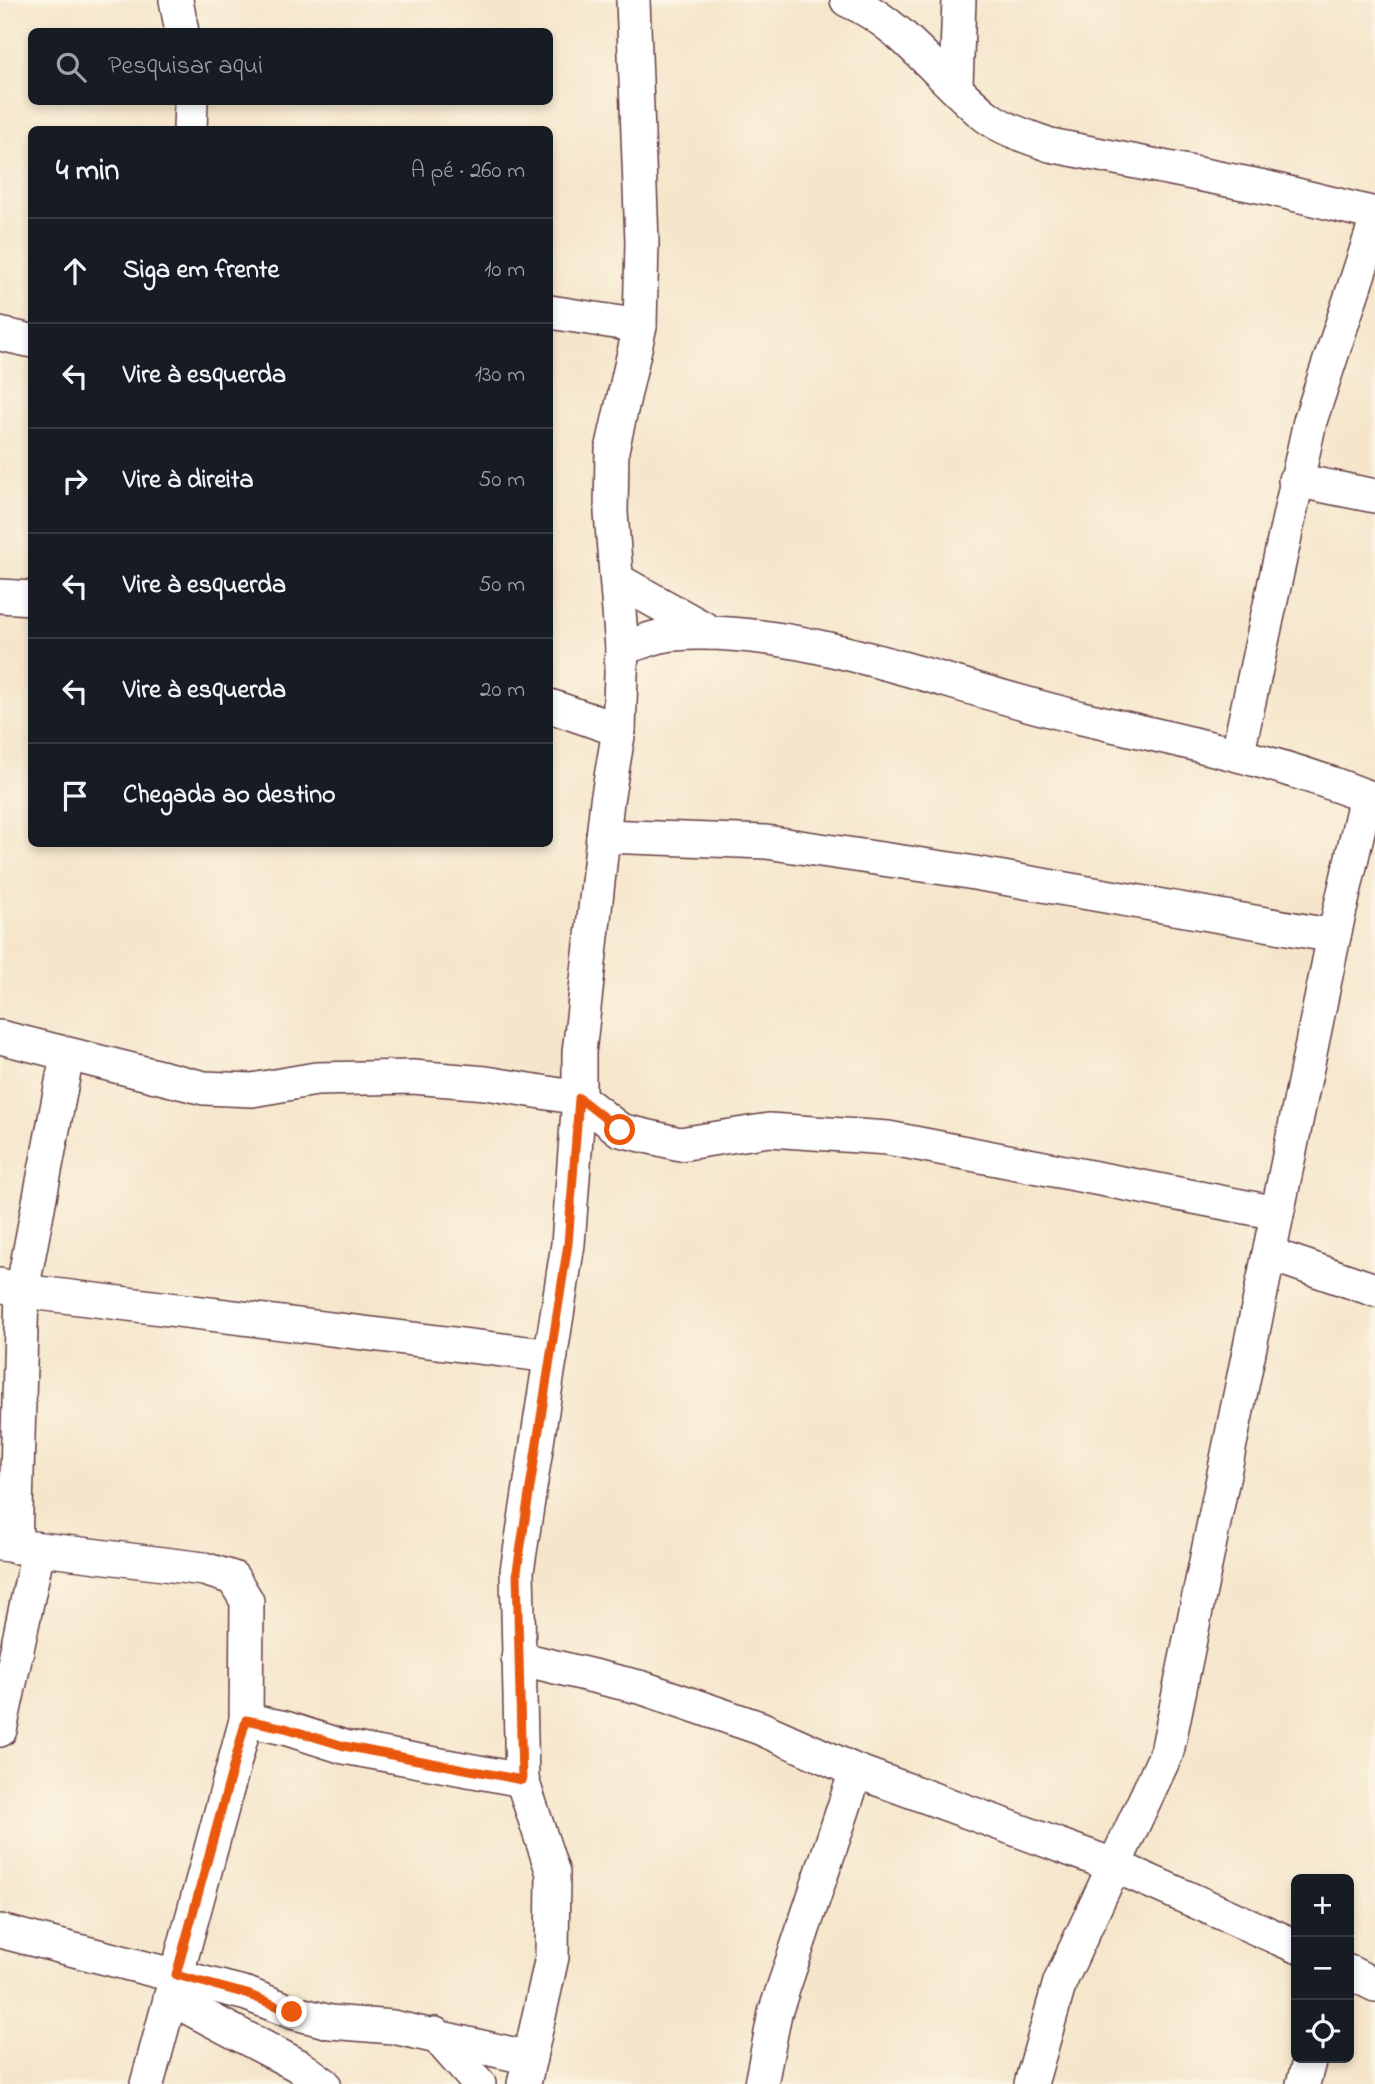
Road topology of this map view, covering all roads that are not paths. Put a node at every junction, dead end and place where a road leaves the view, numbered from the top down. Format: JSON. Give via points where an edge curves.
{"nodes":[{"id":1,"x":176,"y":0,"type":"edge"},
{"id":2,"x":633,"y":0,"type":"edge"},
{"id":3,"x":847,"y":0,"type":"edge"},
{"id":4,"x":959,"y":0,"type":"edge"},
{"id":5,"x":181,"y":28,"type":"edge"},
{"id":6,"x":956,"y":85,"type":"junction"},
{"id":7,"x":191,"y":105,"type":"edge"},
{"id":8,"x":190,"y":126,"type":"edge"},
{"id":9,"x":1375,"y":214,"type":"edge"},
{"id":10,"x":1375,"y":224,"type":"edge"},
{"id":11,"x":553,"y":312,"type":"edge"},
{"id":12,"x":640,"y":326,"type":"junction"},
{"id":13,"x":0,"y":334,"type":"edge"},
{"id":14,"x":28,"y":340,"type":"edge"},
{"id":15,"x":1295,"y":480,"type":"junction"},
{"id":16,"x":1375,"y":496,"type":"edge"},
{"id":17,"x":617,"y":580,"type":"junction"},
{"id":18,"x":0,"y":596,"type":"edge"},
{"id":19,"x":28,"y":598,"type":"edge"},
{"id":20,"x":717,"y":635,"type":"junction"},
{"id":21,"x":622,"y":648,"type":"junction"},
{"id":22,"x":553,"y":707,"type":"edge"},
{"id":23,"x":619,"y":730,"type":"junction"},
{"id":24,"x":1238,"y":752,"type":"junction"},
{"id":25,"x":1371,"y":798,"type":"edge"},
{"id":26,"x":603,"y":836,"type":"junction"},
{"id":27,"x":1334,"y":936,"type":"junction"},
{"id":28,"x":0,"y":1037,"type":"edge"},
{"id":29,"x":67,"y":1056,"type":"junction"},
{"id":30,"x":579,"y":1098,"type":"junction"},
{"id":31,"x":1277,"y":1213,"type":"junction"},
{"id":32,"x":1269,"y":1254,"type":"junction"},
{"id":33,"x":11,"y":1288,"type":"edge"},
{"id":34,"x":1375,"y":1290,"type":"edge"},
{"id":35,"x":551,"y":1356,"type":"junction"},
{"id":36,"x":18,"y":1547,"type":"edge"},
{"id":37,"x":518,"y":1658,"type":"junction"},
{"id":38,"x":246,"y":1720,"type":"junction"},
{"id":39,"x":0,"y":1730,"type":"edge"},
{"id":40,"x":856,"y":1771,"type":"junction"},
{"id":41,"x":522,"y":1780,"type":"junction"},
{"id":42,"x":1113,"y":1865,"type":"junction"},
{"id":43,"x":0,"y":1931,"type":"edge"},
{"id":44,"x":1291,"y":1944,"type":"edge"},
{"id":45,"x":1354,"y":1974,"type":"edge"},
{"id":46,"x":1375,"y":1985,"type":"edge"},
{"id":47,"x":173,"y":1987,"type":"junction"},
{"id":48,"x":435,"y":2034,"type":"junction"},
{"id":49,"x":1309,"y":2063,"type":"edge"},
{"id":50,"x":527,"y":2071,"type":"edge"},
{"id":51,"x":147,"y":2084,"type":"edge"},
{"id":52,"x":324,"y":2084,"type":"edge"},
{"id":53,"x":479,"y":2084,"type":"edge"},
{"id":54,"x":761,"y":2084,"type":"edge"},
{"id":55,"x":1031,"y":2084,"type":"edge"},
{"id":56,"x":1303,"y":2084,"type":"edge"}],
"edges":[{"from":1,"to":5,"type":"street"},
{"from":2,"to":12,"type":"street","via":[[642,242]]},
{"from":3,"to":6,"type":"street","via":[[874,12]]},
{"from":4,"to":6,"type":"street"},
{"from":6,"to":9,"type":"street","via":[[987,117],[1050,145]]},
{"from":7,"to":8,"type":"street"},
{"from":10,"to":15,"type":"street"},
{"from":11,"to":12,"type":"street"},
{"from":12,"to":17,"type":"street","via":[[612,450]]},
{"from":13,"to":14,"type":"street"},
{"from":15,"to":16,"type":"street"},
{"from":15,"to":24,"type":"street"},
{"from":17,"to":20,"type":"street"},
{"from":17,"to":21,"type":"street"},
{"from":18,"to":19,"type":"street"},
{"from":20,"to":21,"type":"street","via":[[672,634]]},
{"from":20,"to":24,"type":"street","via":[[757,637],[840,653],[1066,714]]},
{"from":21,"to":23,"type":"street"},
{"from":22,"to":23,"type":"street"},
{"from":23,"to":26,"type":"street"},
{"from":24,"to":25,"type":"street"},
{"from":25,"to":27,"type":"street"},
{"from":26,"to":27,"type":"street","via":[[766,842],[957,870]]},
{"from":26,"to":30,"type":"street","via":[[579,1054]]},
{"from":27,"to":31,"type":"street"},
{"from":28,"to":29,"type":"street"},
{"from":29,"to":30,"type":"street","via":[[204,1088],[253,1090],[316,1079],[413,1077]]},
{"from":29,"to":33,"type":"street"},
{"from":30,"to":31,"type":"street","via":[[620,1130],[680,1143],[769,1130],[888,1138]]},
{"from":30,"to":35,"type":"street","via":[[568,1244]]},
{"from":31,"to":32,"type":"street"},
{"from":32,"to":34,"type":"street"},
{"from":32,"to":42,"type":"street","via":[[1167,1752]]},
{"from":33,"to":35,"type":"street"},
{"from":33,"to":36,"type":"street"},
{"from":35,"to":37,"type":"street","via":[[517,1571]]},
{"from":36,"to":38,"type":"street","via":[[204,1569],[233,1577],[247,1601]]},
{"from":36,"to":39,"type":"street"},
{"from":37,"to":40,"type":"street","via":[[643,1688],[760,1728]]},
{"from":37,"to":41,"type":"street"},
{"from":38,"to":41,"type":"street","via":[[344,1746]]},
{"from":38,"to":47,"type":"street"},
{"from":40,"to":42,"type":"street"},
{"from":40,"to":54,"type":"street","via":[[775,2013]]},
{"from":41,"to":50,"type":"street","via":[[553,1873],[552,1957]]},
{"from":42,"to":44,"type":"street"},
{"from":42,"to":55,"type":"street","via":[[1060,1982]]},
{"from":43,"to":47,"type":"street"},
{"from":45,"to":46,"type":"street"},
{"from":47,"to":48,"type":"street","via":[[247,1994],[330,2022]]},
{"from":47,"to":51,"type":"street"},
{"from":47,"to":52,"type":"street"},
{"from":48,"to":50,"type":"street"},
{"from":48,"to":53,"type":"street"},
{"from":49,"to":56,"type":"street"}]}
